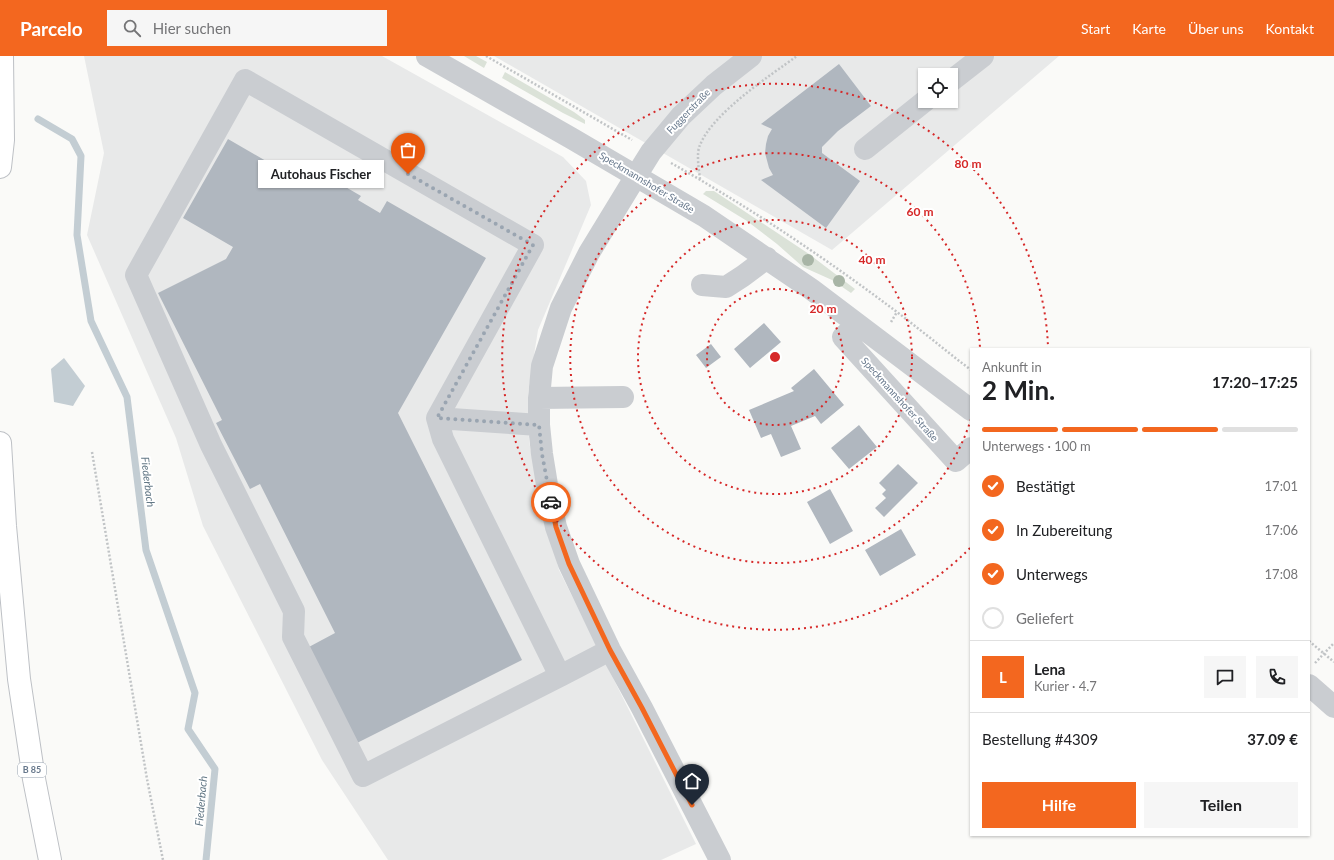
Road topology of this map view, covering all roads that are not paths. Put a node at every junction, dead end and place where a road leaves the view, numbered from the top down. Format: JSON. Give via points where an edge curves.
{"nodes":[{"id":1,"x":2,"y":56,"type":"edge"},
{"id":2,"x":427,"y":56,"type":"edge"},
{"id":3,"x":751,"y":56,"type":"edge"},
{"id":4,"x":983,"y":56,"type":"edge"},
{"id":5,"x":958,"y":76,"type":"edge"},
{"id":6,"x":918,"y":107,"type":"edge"},
{"id":7,"x":865,"y":149,"type":"dead end"},
{"id":8,"x":0,"y":167,"type":"edge"},
{"id":9,"x":636,"y":176,"type":"junction"},
{"id":10,"x":767,"y":258,"type":"junction"},
{"id":11,"x":702,"y":285,"type":"dead end"},
{"id":12,"x":857,"y":324,"type":"junction"},
{"id":13,"x":623,"y":397,"type":"dead end"},
{"id":14,"x":539,"y":398,"type":"junction"},
{"id":15,"x":970,"y":409,"type":"edge"},
{"id":16,"x":437,"y":418,"type":"junction"},
{"id":17,"x":539,"y":425,"type":"junction"},
{"id":18,"x":0,"y":443,"type":"edge"},
{"id":19,"x":963,"y":458,"type":"edge"},
{"id":20,"x":610,"y":650,"type":"junction"},
{"id":21,"x":560,"y":676,"type":"junction"},
{"id":22,"x":1310,"y":686,"type":"edge"},
{"id":23,"x":1334,"y":707,"type":"edge"},
{"id":24,"x":50,"y":860,"type":"edge"},
{"id":25,"x":720,"y":860,"type":"edge"}],
"edges":[{"from":1,"to":8,"type":"main road","via":[[3,140]]},
{"from":2,"to":9,"type":"street","name":"Speckmannshofer Straße"},
{"from":3,"to":9,"type":"street","name":"Fuggerstraße","via":[[714,85],[681,116]]},
{"from":4,"to":5,"type":"street"},
{"from":6,"to":7,"type":"street"},
{"from":9,"to":10,"type":"street","name":"Speckmannshofer Straße","via":[[704,216]]},
{"from":9,"to":14,"type":"street","name":"Fuggerstraße","via":[[589,254],[561,308],[542,366]]},
{"from":10,"to":11,"type":"street","via":[[726,287]]},
{"from":10,"to":12,"type":"street","name":"Speckmannshofer Straße"},
{"from":12,"to":15,"type":"street","name":"Speckmannshofer Straße"},
{"from":12,"to":19,"type":"street","name":"Speckmannshofer Straße","via":[[843,337]]},
{"from":13,"to":14,"type":"street"},
{"from":14,"to":17,"type":"street","name":"Fuggerstraße"},
{"from":16,"to":17,"type":"street"},
{"from":16,"to":21,"type":"street","via":[[444,439]]},
{"from":16,"to":21,"type":"street","via":[[533,245],[245,80],[136,275],[211,445],[294,611],[293,637],[363,776]]},
{"from":17,"to":20,"type":"street","name":"Fuggerstraße","via":[[556,527],[569,564]]},
{"from":18,"to":24,"type":"main road","number":"B 85","via":[[19,679],[34,779]]},
{"from":20,"to":21,"type":"street"},
{"from":20,"to":25,"type":"street","name":"Fuggerstraße"},
{"from":22,"to":23,"type":"street"}]}
